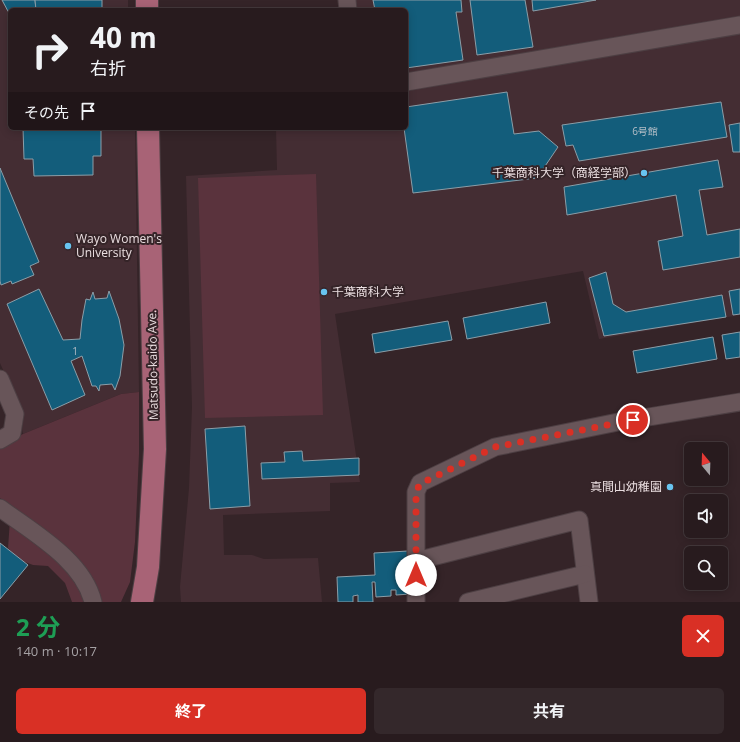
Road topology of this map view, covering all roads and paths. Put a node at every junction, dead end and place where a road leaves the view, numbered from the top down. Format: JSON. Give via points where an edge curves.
{"nodes":[{"id":1,"x":740,"y":25,"type":"edge"},
{"id":2,"x":408,"y":82,"type":"edge"},
{"id":3,"x":148,"y":130,"type":"edge"},
{"id":4,"x":0,"y":379,"type":"edge"},
{"id":5,"x":740,"y":402,"type":"edge"},
{"id":6,"x":0,"y":440,"type":"edge"},
{"id":7,"x":0,"y":508,"type":"edge"},
{"id":8,"x":416,"y":562,"type":"junction"},
{"id":9,"x":585,"y":574,"type":"junction"},
{"id":10,"x":93,"y":602,"type":"edge"},
{"id":11,"x":142,"y":602,"type":"edge"},
{"id":12,"x":416,"y":602,"type":"edge"},
{"id":13,"x":468,"y":602,"type":"edge"},
{"id":14,"x":589,"y":602,"type":"edge"}],
"edges":[{"from":1,"to":2,"type":"street"},
{"from":3,"to":11,"type":"main road","name":"Matsudo-kaido Ave.","via":[[155,448],[148,567]]},
{"from":4,"to":6,"type":"street","via":[[15,414],[12,434]]},
{"from":5,"to":8,"type":"street","via":[[618,422],[495,447],[420,484],[416,492]]},
{"from":7,"to":10,"type":"street","via":[[60,553],[84,581]]},
{"from":8,"to":9,"type":"street","via":[[578,520]]},
{"from":8,"to":12,"type":"street"},
{"from":9,"to":13,"type":"street"},
{"from":9,"to":14,"type":"street"}]}
